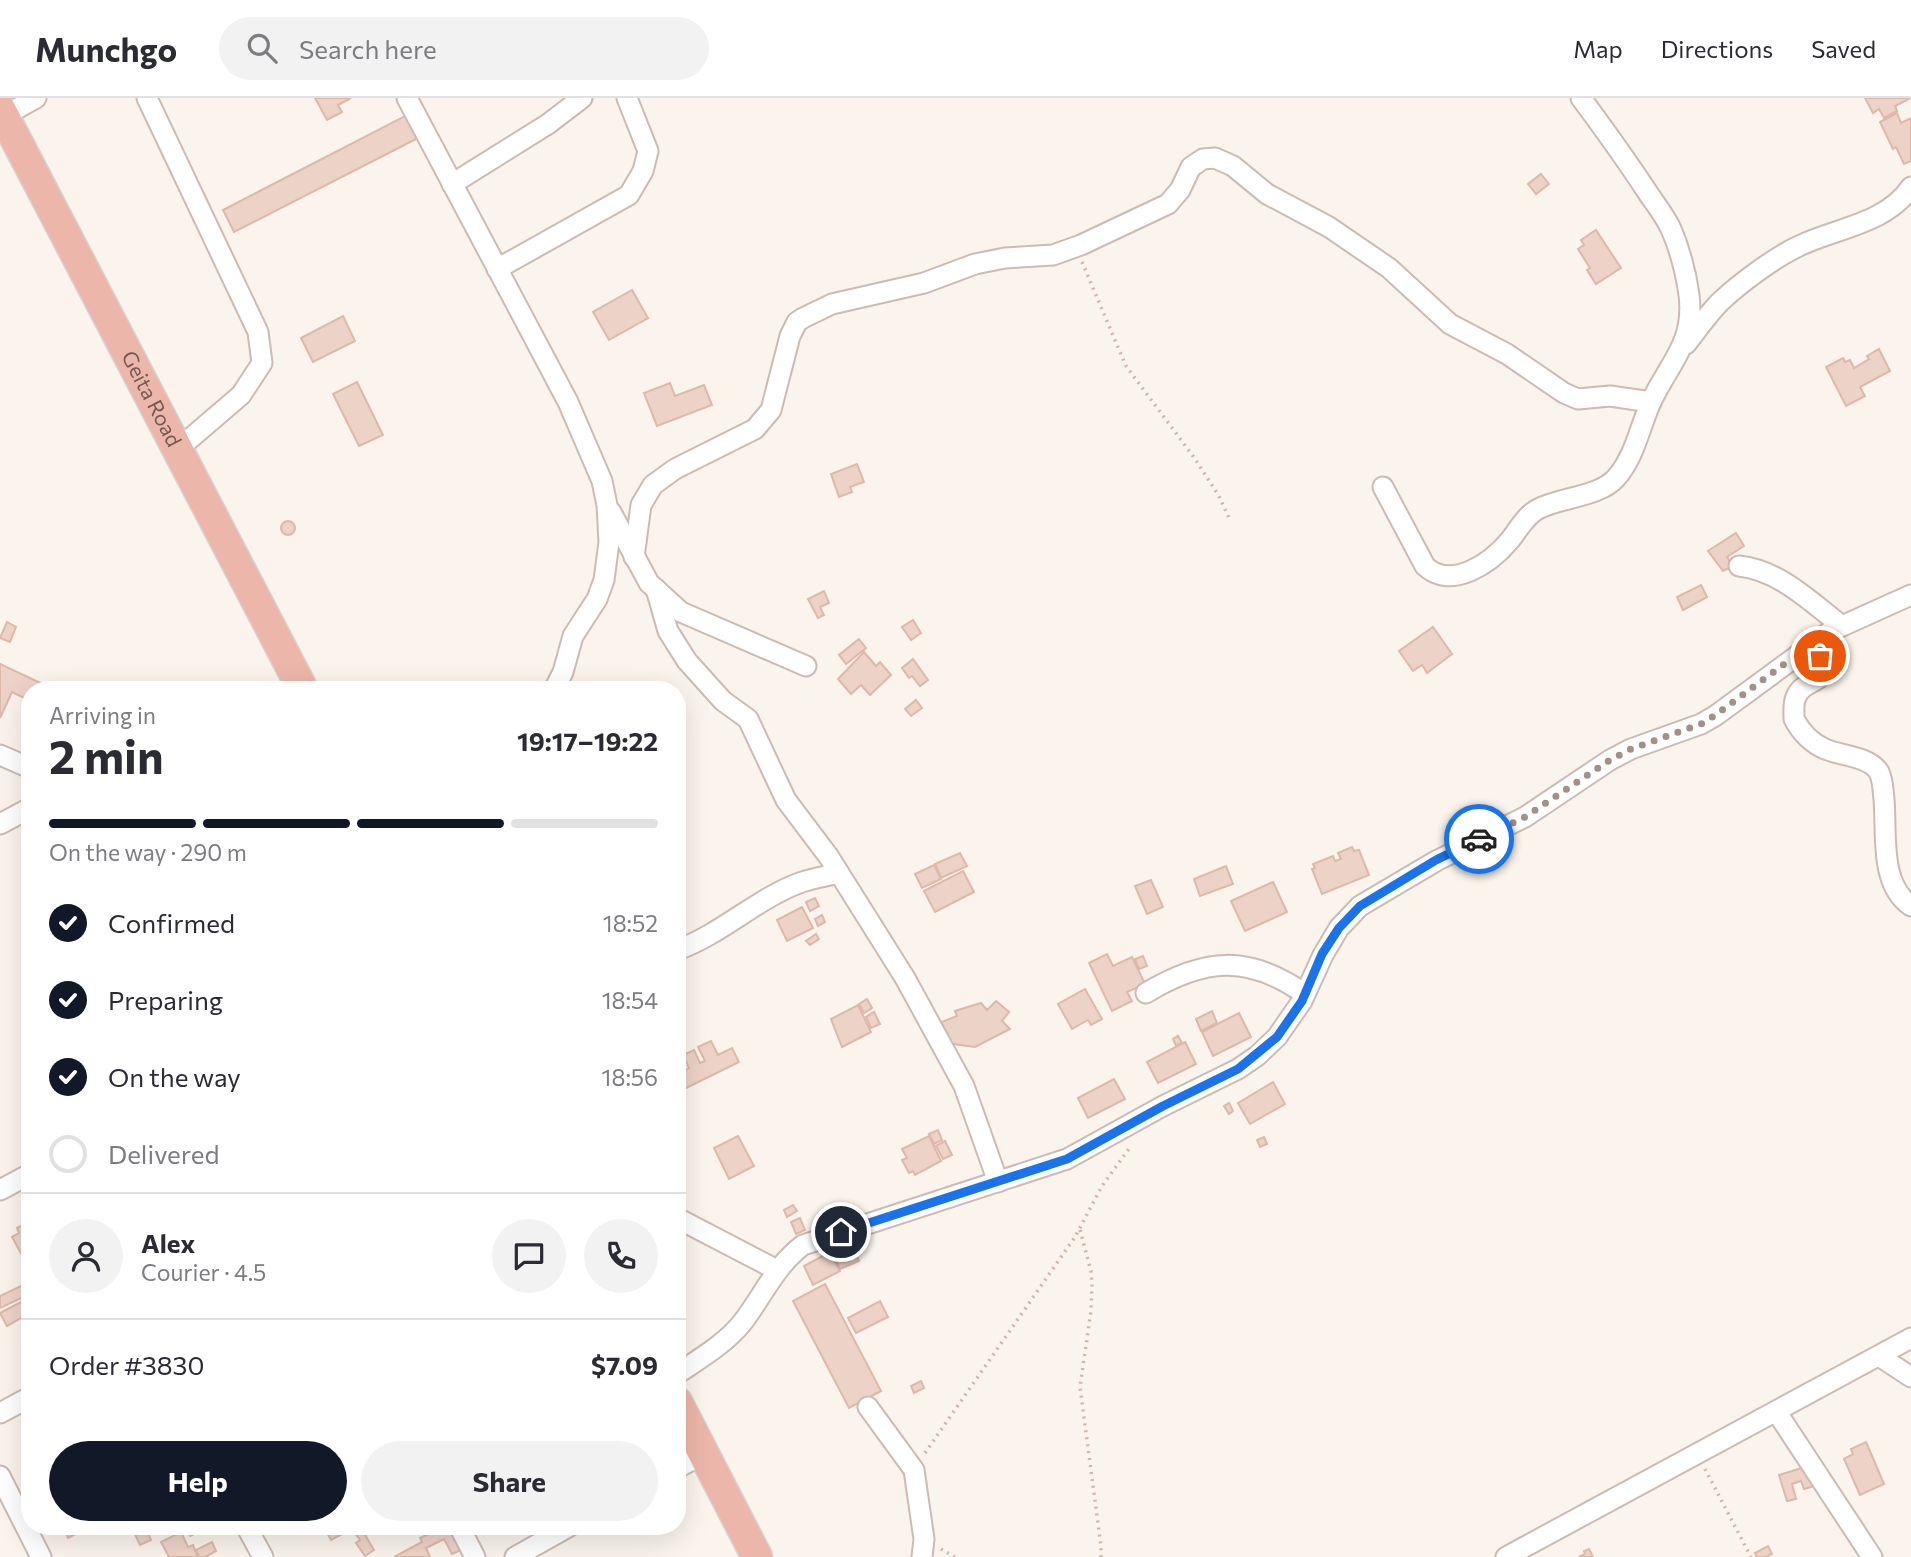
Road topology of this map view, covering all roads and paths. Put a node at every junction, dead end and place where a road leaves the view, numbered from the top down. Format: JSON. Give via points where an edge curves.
{"nodes":[{"id":1,"x":36,"y":98,"type":"edge"},
{"id":2,"x":147,"y":98,"type":"edge"},
{"id":3,"x":407,"y":98,"type":"edge"},
{"id":4,"x":582,"y":98,"type":"edge"},
{"id":5,"x":1581,"y":98,"type":"edge"},
{"id":6,"x":632,"y":102,"type":"edge"},
{"id":7,"x":2,"y":112,"type":"edge"},
{"id":8,"x":452,"y":184,"type":"junction"},
{"id":9,"x":1911,"y":187,"type":"edge"},
{"id":10,"x":1076,"y":247,"type":"junction"},
{"id":11,"x":497,"y":269,"type":"junction"},
{"id":12,"x":1683,"y":348,"type":"junction"},
{"id":13,"x":1651,"y":402,"type":"junction"},
{"id":14,"x":178,"y":449,"type":"junction"},
{"id":15,"x":1383,"y":487,"type":"dead end"},
{"id":16,"x":607,"y":505,"type":"junction"},
{"id":17,"x":1230,"y":520,"type":"dead end"},
{"id":18,"x":634,"y":557,"type":"junction"},
{"id":19,"x":1739,"y":566,"type":"dead end"},
{"id":20,"x":656,"y":589,"type":"junction"},
{"id":21,"x":1911,"y":595,"type":"edge"},
{"id":22,"x":1842,"y":625,"type":"junction"},
{"id":23,"x":1813,"y":643,"type":"junction"},
{"id":24,"x":806,"y":666,"type":"dead end"},
{"id":25,"x":298,"y":681,"type":"edge"},
{"id":26,"x":558,"y":681,"type":"edge"},
{"id":27,"x":0,"y":755,"type":"edge"},
{"id":28,"x":21,"y":764,"type":"edge"},
{"id":29,"x":21,"y":813,"type":"edge"},
{"id":30,"x":0,"y":824,"type":"edge"},
{"id":31,"x":839,"y":873,"type":"junction"},
{"id":32,"x":1911,"y":906,"type":"edge"},
{"id":33,"x":686,"y":946,"type":"edge"},
{"id":34,"x":1146,"y":993,"type":"dead end"},
{"id":35,"x":1305,"y":994,"type":"junction"},
{"id":36,"x":1133,"y":1143,"type":"dead end"},
{"id":37,"x":21,"y":1179,"type":"edge"},
{"id":38,"x":998,"y":1182,"type":"junction"},
{"id":39,"x":0,"y":1190,"type":"edge"},
{"id":40,"x":686,"y":1223,"type":"edge"},
{"id":41,"x":1080,"y":1229,"type":"junction"},
{"id":42,"x":777,"y":1270,"type":"junction"},
{"id":43,"x":1911,"y":1338,"type":"edge"},
{"id":44,"x":1879,"y":1356,"type":"junction"},
{"id":45,"x":686,"y":1368,"type":"edge"},
{"id":46,"x":1911,"y":1377,"type":"edge"},
{"id":47,"x":21,"y":1402,"type":"edge"},
{"id":48,"x":868,"y":1407,"type":"dead end"},
{"id":49,"x":1776,"y":1411,"type":"junction"},
{"id":50,"x":0,"y":1413,"type":"edge"},
{"id":51,"x":686,"y":1419,"type":"edge"},
{"id":52,"x":704,"y":1454,"type":"junction"},
{"id":53,"x":1697,"y":1454,"type":"junction"},
{"id":54,"x":686,"y":1463,"type":"edge"},
{"id":55,"x":914,"y":1470,"type":"junction"},
{"id":56,"x":0,"y":1476,"type":"edge"},
{"id":57,"x":21,"y":1517,"type":"edge"},
{"id":58,"x":30,"y":1535,"type":"edge"},
{"id":59,"x":251,"y":1535,"type":"edge"},
{"id":60,"x":464,"y":1535,"type":"edge"},
{"id":61,"x":554,"y":1535,"type":"edge"},
{"id":62,"x":41,"y":1557,"type":"edge"},
{"id":63,"x":263,"y":1557,"type":"edge"},
{"id":64,"x":475,"y":1557,"type":"edge"},
{"id":65,"x":514,"y":1557,"type":"edge"},
{"id":66,"x":757,"y":1557,"type":"edge"},
{"id":67,"x":922,"y":1557,"type":"edge"},
{"id":68,"x":1101,"y":1557,"type":"edge"},
{"id":69,"x":1506,"y":1557,"type":"edge"},
{"id":70,"x":1751,"y":1557,"type":"edge"},
{"id":71,"x":1872,"y":1557,"type":"edge"}],
"edges":[{"from":1,"to":7,"type":"street"},
{"from":2,"to":14,"type":"street","via":[[258,332],[262,363],[240,395]]},
{"from":3,"to":8,"type":"street"},
{"from":4,"to":8,"type":"street"},
{"from":5,"to":12,"type":"street","via":[[1626,159],[1680,252],[1689,297]]},
{"from":6,"to":11,"type":"street","via":[[648,151],[629,195]]},
{"from":7,"to":14,"type":"highway","name":"Geita Road"},
{"from":8,"to":11,"type":"street"},
{"from":9,"to":12,"type":"street","via":[[1893,207],[1797,247],[1749,279],[1719,303]]},
{"from":10,"to":13,"type":"street","via":[[1168,204],[1196,161],[1215,158],[1233,166],[1267,194],[1329,227],[1389,268],[1450,324],[1507,354],[1564,393],[1578,399],[1610,396]]},
{"from":10,"to":17,"type":"path","via":[[1126,366],[1193,456]]},
{"from":10,"to":18,"type":"street","via":[[1054,255],[975,264],[924,283],[832,304],[797,322],[771,410],[755,429],[653,485],[641,505]]},
{"from":11,"to":16,"type":"street","via":[[568,401],[592,454]]},
{"from":12,"to":13,"type":"street"},
{"from":13,"to":15,"type":"street","via":[[1633,455],[1609,485],[1539,508],[1488,560],[1458,576],[1440,576],[1425,566]]},
{"from":14,"to":25,"type":"highway","name":"Geita Road"},
{"from":16,"to":18,"type":"street"},
{"from":16,"to":26,"type":"street","via":[[604,580],[573,636]]},
{"from":18,"to":20,"type":"street"},
{"from":19,"to":22,"type":"street","via":[[1788,584]]},
{"from":20,"to":24,"type":"street","via":[[681,612]]},
{"from":20,"to":31,"type":"street","via":[[668,631],[687,661],[723,701],[748,719],[786,800]]},
{"from":21,"to":22,"type":"street"},
{"from":22,"to":23,"type":"street"},
{"from":23,"to":32,"type":"street","via":[[1822,670],[1819,678],[1795,697],[1794,719],[1824,748],[1878,771],[1891,879]]},
{"from":23,"to":35,"type":"street","via":[[1701,724],[1658,737],[1610,760],[1525,817],[1436,860],[1360,906],[1322,954]]},
{"from":27,"to":28,"type":"street"},
{"from":29,"to":30,"type":"street"},
{"from":31,"to":33,"type":"street","via":[[801,883]]},
{"from":31,"to":38,"type":"street","via":[[905,978],[964,1086]]},
{"from":34,"to":35,"type":"street","via":[[1190,970],[1215,965],[1265,972]]},
{"from":35,"to":38,"type":"street","via":[[1277,1037],[1238,1069],[1067,1159]]},
{"from":36,"to":41,"type":"path","via":[[1102,1186]]},
{"from":37,"to":39,"type":"street"},
{"from":38,"to":42,"type":"street","via":[[815,1240],[791,1254]]},
{"from":40,"to":42,"type":"street"},
{"from":41,"to":55,"type":"path"},
{"from":41,"to":68,"type":"path","via":[[1092,1284],[1080,1387]]},
{"from":42,"to":45,"type":"street","via":[[731,1335]]},
{"from":43,"to":44,"type":"street"},
{"from":44,"to":46,"type":"street"},
{"from":44,"to":49,"type":"street"},
{"from":47,"to":50,"type":"street"},
{"from":48,"to":55,"type":"street"},
{"from":49,"to":53,"type":"street"},
{"from":49,"to":71,"type":"street"},
{"from":51,"to":52,"type":"highway"},
{"from":52,"to":54,"type":"street"},
{"from":52,"to":66,"type":"highway"},
{"from":53,"to":69,"type":"street"},
{"from":53,"to":70,"type":"path"},
{"from":55,"to":67,"type":"street","via":[[924,1539]]},
{"from":56,"to":57,"type":"street"},
{"from":58,"to":62,"type":"street"},
{"from":59,"to":63,"type":"street"},
{"from":60,"to":64,"type":"street"},
{"from":61,"to":65,"type":"street"}]}
